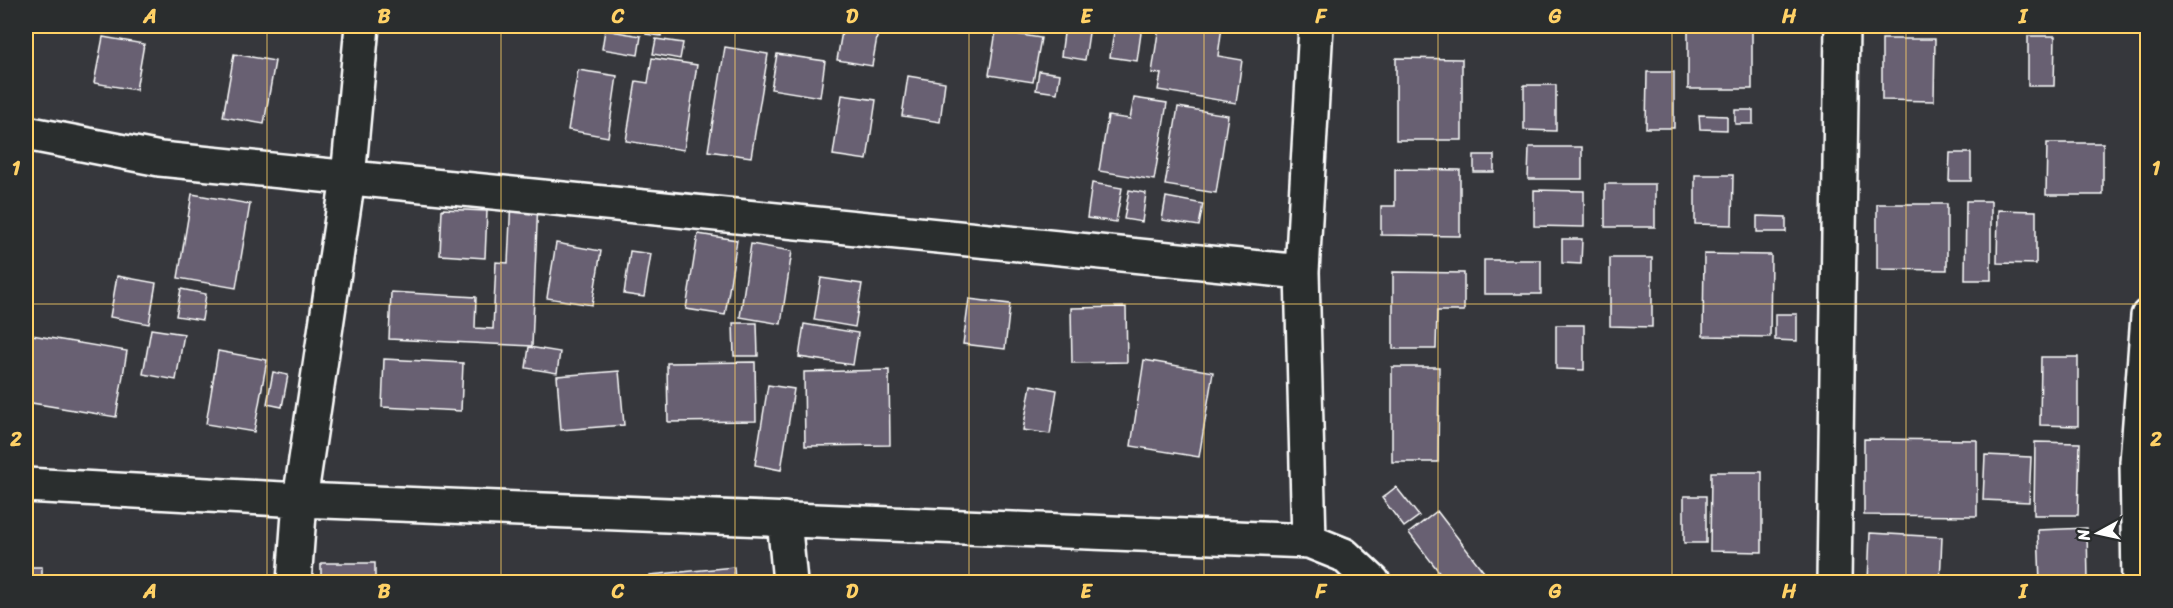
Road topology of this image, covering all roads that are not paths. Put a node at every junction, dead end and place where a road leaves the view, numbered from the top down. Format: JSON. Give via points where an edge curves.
{"nodes":[{"id":1,"x":362,"y":26,"type":"edge"},
{"id":2,"x":1316,"y":26,"type":"edge"},
{"id":3,"x":1842,"y":26,"type":"edge"},
{"id":4,"x":26,"y":133,"type":"edge"},
{"id":5,"x":348,"y":178,"type":"junction"},
{"id":6,"x":1302,"y":272,"type":"junction"},
{"id":7,"x":2148,"y":316,"type":"edge"},
{"id":8,"x":26,"y":485,"type":"edge"},
{"id":9,"x":300,"y":500,"type":"junction"},
{"id":10,"x":784,"y":519,"type":"junction"},
{"id":11,"x":1310,"y":541,"type":"junction"},
{"id":12,"x":294,"y":582,"type":"edge"},
{"id":13,"x":790,"y":582,"type":"edge"},
{"id":14,"x":1373,"y":582,"type":"edge"},
{"id":15,"x":1834,"y":582,"type":"edge"},
{"id":16,"x":2139,"y":582,"type":"edge"}],
"edges":[{"from":1,"to":5,"type":"street"},
{"from":2,"to":6,"type":"street"},
{"from":3,"to":15,"type":"street"},
{"from":4,"to":5,"type":"street","via":[[160,159]]},
{"from":5,"to":6,"type":"street"},
{"from":5,"to":9,"type":"street"},
{"from":6,"to":11,"type":"street"},
{"from":7,"to":16,"type":"street","via":[[2137,462]]},
{"from":8,"to":9,"type":"street"},
{"from":9,"to":10,"type":"street"},
{"from":9,"to":12,"type":"street"},
{"from":10,"to":11,"type":"street"},
{"from":10,"to":13,"type":"street"},
{"from":11,"to":14,"type":"street","via":[[1344,555]]}]}
